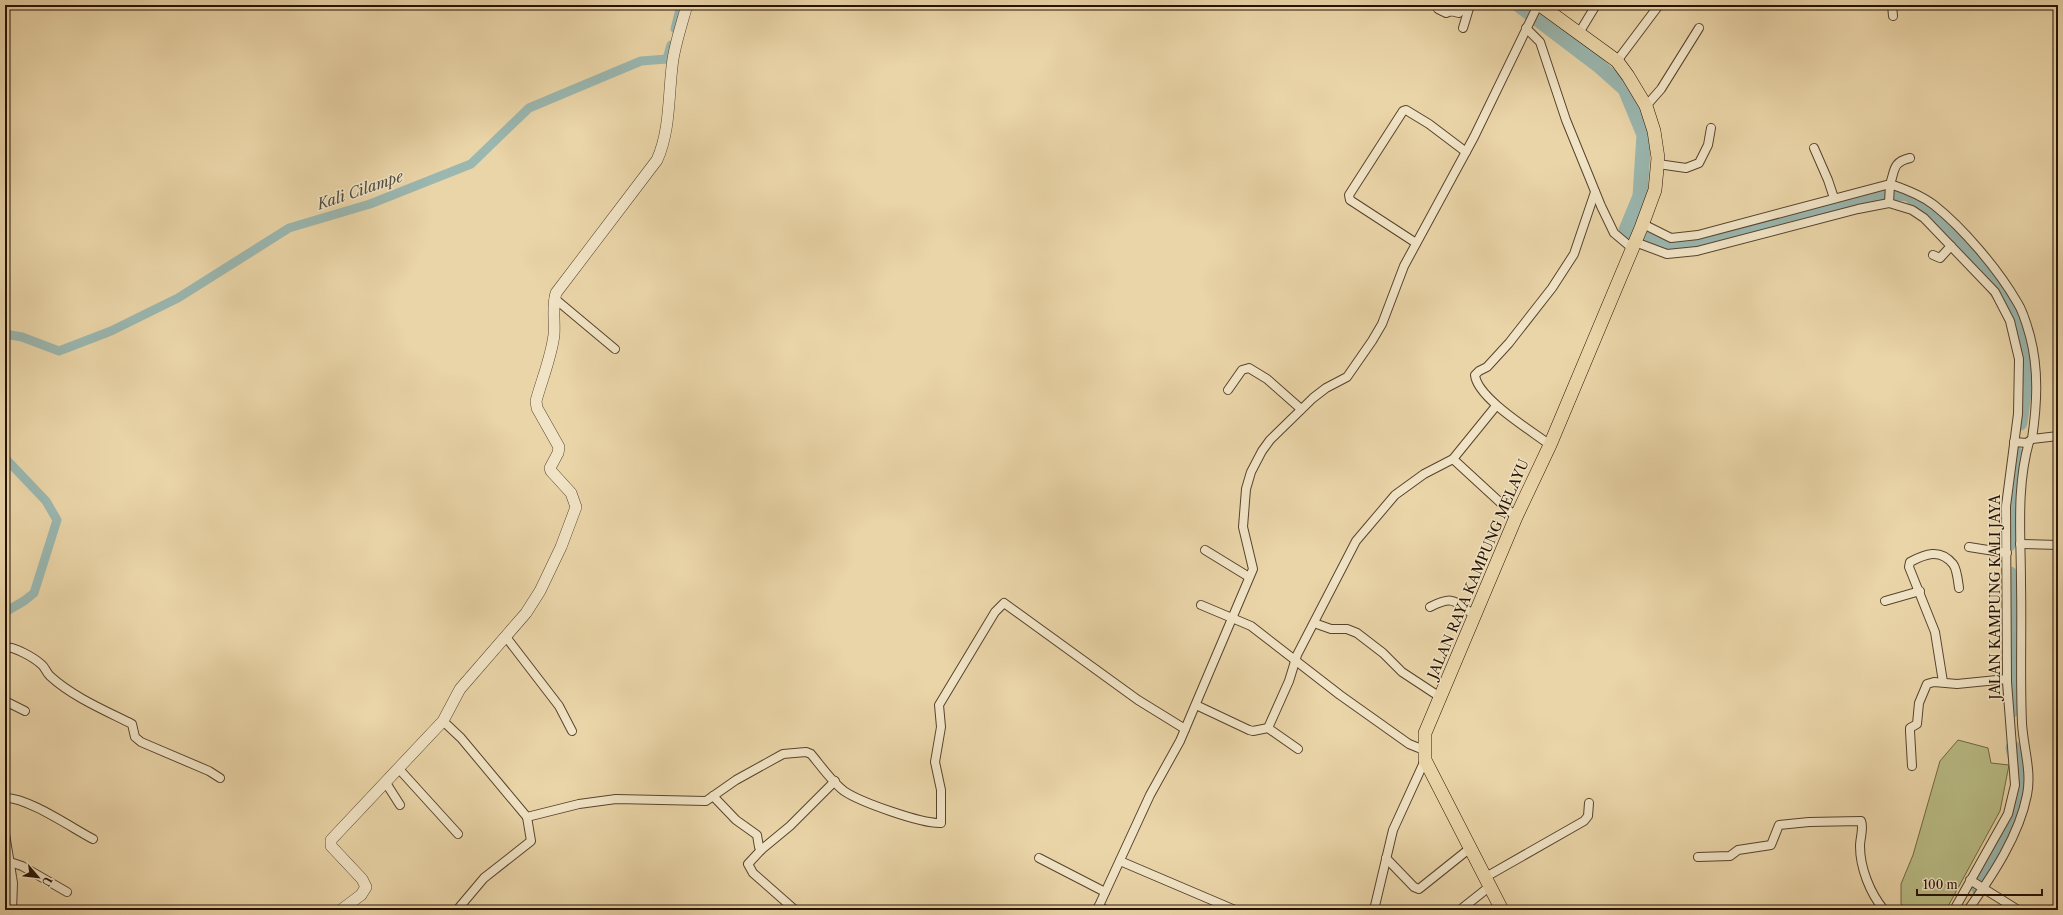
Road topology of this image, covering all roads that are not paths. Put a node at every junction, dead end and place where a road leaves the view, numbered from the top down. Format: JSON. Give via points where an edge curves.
{"nodes":[{"id":1,"x":687,"y":5,"type":"edge"},
{"id":2,"x":1596,"y":5,"type":"edge"},
{"id":3,"x":1659,"y":5,"type":"edge"},
{"id":4,"x":1892,"y":5,"type":"edge"},
{"id":5,"x":1538,"y":6,"type":"edge"},
{"id":6,"x":1438,"y":9,"type":"dead end"},
{"id":7,"x":1468,"y":9,"type":"edge"},
{"id":8,"x":1893,"y":16,"type":"dead end"},
{"id":9,"x":1463,"y":28,"type":"dead end"},
{"id":10,"x":1526,"y":28,"type":"junction"},
{"id":11,"x":1699,"y":28,"type":"dead end"},
{"id":12,"x":1579,"y":33,"type":"junction"},
{"id":13,"x":1617,"y":61,"type":"junction"},
{"id":14,"x":1646,"y":106,"type":"junction"},
{"id":15,"x":1711,"y":128,"type":"dead end"},
{"id":16,"x":1814,"y":148,"type":"dead end"},
{"id":17,"x":1466,"y":152,"type":"junction"},
{"id":18,"x":1910,"y":158,"type":"dead end"},
{"id":19,"x":1658,"y":164,"type":"junction"},
{"id":20,"x":1890,"y":186,"type":"junction"},
{"id":21,"x":1596,"y":192,"type":"junction"},
{"id":22,"x":1834,"y":198,"type":"junction"},
{"id":23,"x":1889,"y":201,"type":"junction"},
{"id":24,"x":1638,"y":236,"type":"junction"},
{"id":25,"x":1416,"y":243,"type":"junction"},
{"id":26,"x":1951,"y":246,"type":"junction"},
{"id":27,"x":1934,"y":256,"type":"dead end"},
{"id":28,"x":554,"y":298,"type":"junction"},
{"id":29,"x":615,"y":349,"type":"dead end"},
{"id":30,"x":1228,"y":390,"type":"dead end"},
{"id":31,"x":1496,"y":406,"type":"junction"},
{"id":32,"x":1301,"y":409,"type":"junction"},
{"id":33,"x":2058,"y":436,"type":"edge"},
{"id":34,"x":2029,"y":441,"type":"junction"},
{"id":35,"x":2015,"y":442,"type":"junction"},
{"id":36,"x":1550,"y":445,"type":"junction"},
{"id":37,"x":1454,"y":459,"type":"junction"},
{"id":38,"x":1516,"y":517,"type":"junction"},
{"id":39,"x":2020,"y":544,"type":"junction"},
{"id":40,"x":2058,"y":545,"type":"edge"},
{"id":41,"x":1969,"y":547,"type":"dead end"},
{"id":42,"x":1206,"y":550,"type":"dead end"},
{"id":43,"x":2007,"y":553,"type":"junction"},
{"id":44,"x":1249,"y":577,"type":"junction"},
{"id":45,"x":1959,"y":588,"type":"dead end"},
{"id":46,"x":1920,"y":591,"type":"junction"},
{"id":47,"x":1885,"y":601,"type":"dead end"},
{"id":48,"x":1202,"y":605,"type":"dead end"},
{"id":49,"x":1430,"y":607,"type":"dead end"},
{"id":50,"x":1474,"y":615,"type":"junction"},
{"id":51,"x":1232,"y":617,"type":"junction"},
{"id":52,"x":1314,"y":623,"type":"junction"},
{"id":53,"x":506,"y":637,"type":"junction"},
{"id":54,"x":5,"y":647,"type":"edge"},
{"id":55,"x":1296,"y":660,"type":"junction"},
{"id":56,"x":2008,"y":681,"type":"junction"},
{"id":57,"x":2021,"y":681,"type":"junction"},
{"id":58,"x":1943,"y":682,"type":"junction"},
{"id":59,"x":1440,"y":697,"type":"junction"},
{"id":60,"x":5,"y":701,"type":"edge"},
{"id":61,"x":1196,"y":705,"type":"junction"},
{"id":62,"x":25,"y":711,"type":"dead end"},
{"id":63,"x":443,"y":722,"type":"junction"},
{"id":64,"x":1185,"y":728,"type":"junction"},
{"id":65,"x":1268,"y":728,"type":"junction"},
{"id":66,"x":572,"y":731,"type":"dead end"},
{"id":67,"x":1298,"y":749,"type":"dead end"},
{"id":68,"x":1424,"y":755,"type":"junction"},
{"id":69,"x":1912,"y":766,"type":"dead end"},
{"id":70,"x":399,"y":769,"type":"junction"},
{"id":71,"x":220,"y":778,"type":"dead end"},
{"id":72,"x":835,"y":781,"type":"junction"},
{"id":73,"x":386,"y":783,"type":"junction"},
{"id":74,"x":714,"y":796,"type":"junction"},
{"id":75,"x":5,"y":798,"type":"edge"},
{"id":76,"x":1589,"y":803,"type":"dead end"},
{"id":77,"x":400,"y":805,"type":"dead end"},
{"id":78,"x":527,"y":817,"type":"junction"},
{"id":79,"x":5,"y":834,"type":"edge"},
{"id":80,"x":458,"y":834,"type":"dead end"},
{"id":81,"x":93,"y":839,"type":"dead end"},
{"id":82,"x":1469,"y":849,"type":"junction"},
{"id":83,"x":761,"y":850,"type":"junction"},
{"id":84,"x":1698,"y":857,"type":"dead end"},
{"id":85,"x":1039,"y":858,"type":"dead end"},
{"id":86,"x":1386,"y":858,"type":"junction"},
{"id":87,"x":1120,"y":861,"type":"junction"},
{"id":88,"x":10,"y":862,"type":"junction"},
{"id":89,"x":1971,"y":881,"type":"junction"},
{"id":90,"x":1486,"y":883,"type":"junction"},
{"id":91,"x":1982,"y":888,"type":"junction"},
{"id":92,"x":67,"y":892,"type":"dead end"},
{"id":93,"x":1106,"y":892,"type":"junction"},
{"id":94,"x":1100,"y":909,"type":"edge"},
{"id":95,"x":12,"y":910,"type":"edge"},
{"id":96,"x":341,"y":910,"type":"edge"},
{"id":97,"x":457,"y":910,"type":"edge"},
{"id":98,"x":795,"y":910,"type":"edge"},
{"id":99,"x":1235,"y":910,"type":"edge"},
{"id":100,"x":1374,"y":910,"type":"edge"},
{"id":101,"x":1460,"y":910,"type":"edge"},
{"id":102,"x":1502,"y":910,"type":"edge"},
{"id":103,"x":1884,"y":910,"type":"edge"},
{"id":104,"x":1954,"y":910,"type":"edge"},
{"id":105,"x":1968,"y":910,"type":"edge"},
{"id":106,"x":2018,"y":910,"type":"edge"}],
"edges":[{"from":1,"to":28,"type":"street","via":[[673,58],[665,132],[660,152]]},
{"from":2,"to":12,"type":"street"},
{"from":3,"to":13,"type":"street"},
{"from":4,"to":8,"type":"street"},
{"from":5,"to":10,"type":"street"},
{"from":5,"to":12,"type":"main road"},
{"from":6,"to":7,"type":"street","via":[[1446,13],[1459,13]]},
{"from":7,"to":9,"type":"street","via":[[1468,17]]},
{"from":10,"to":17,"type":"street"},
{"from":10,"to":21,"type":"street","via":[[1540,42],[1554,87]]},
{"from":11,"to":14,"type":"street","via":[[1661,88]]},
{"from":12,"to":13,"type":"main road"},
{"from":13,"to":14,"type":"main road","name":"JALAN RAYA KAMPUNG MELAYU"},
{"from":14,"to":19,"type":"main road","name":"JALAN RAYA KAMPUNG MELAYU","via":[[1654,130]]},
{"from":15,"to":19,"type":"street","via":[[1708,145],[1699,163],[1686,168]]},
{"from":16,"to":22,"type":"street"},
{"from":17,"to":25,"type":"street"},
{"from":17,"to":25,"type":"street","via":[[1429,124],[1406,110],[1403,111],[1349,195],[1350,200],[1357,206]]},
{"from":18,"to":20,"type":"street","via":[[1904,159],[1893,168]]},
{"from":19,"to":24,"type":"main road","name":"JALAN RAYA KAMPUNG MELAYU","via":[[1655,190]]},
{"from":20,"to":22,"type":"street"},
{"from":20,"to":23,"type":"street"},
{"from":20,"to":34,"type":"street","via":[[1915,193],[1934,205],[1978,248],[2018,302],[2030,336],[2036,369],[2037,406]]},
{"from":21,"to":24,"type":"street","via":[[1614,233]]},
{"from":21,"to":31,"type":"street","via":[[1574,254],[1552,288],[1510,343],[1475,376],[1482,392]]},
{"from":22,"to":24,"type":"street","via":[[1698,235],[1680,238]]},
{"from":23,"to":24,"type":"street","name":"JALAN KAMPUNG KALI JAYA","via":[[1697,251],[1667,254]]},
{"from":23,"to":26,"type":"street","name":"JALAN KAMPUNG KALI JAYA","via":[[1924,218]]},
{"from":24,"to":36,"type":"main road","name":"JALAN RAYA KAMPUNG MELAYU"},
{"from":25,"to":32,"type":"street","via":[[1404,266],[1382,324],[1362,358],[1347,377],[1326,388]]},
{"from":26,"to":27,"type":"street","via":[[1940,258]]},
{"from":26,"to":35,"type":"street","name":"JALAN KAMPUNG KALI JAYA","via":[[1995,292],[2010,321],[2017,346],[2020,372]]},
{"from":28,"to":29,"type":"street"},
{"from":28,"to":53,"type":"street","via":[[556,319],[553,337],[536,401],[537,408],[559,447],[551,471],[571,493],[576,507],[540,591]]},
{"from":30,"to":32,"type":"street","via":[[1242,370],[1249,368]]},
{"from":31,"to":36,"type":"street"},
{"from":31,"to":37,"type":"street"},
{"from":32,"to":44,"type":"street","via":[[1270,440],[1251,472],[1246,489],[1243,527],[1252,565]]},
{"from":33,"to":34,"type":"street"},
{"from":34,"to":35,"type":"street"},
{"from":34,"to":39,"type":"street","via":[[2020,485]]},
{"from":35,"to":43,"type":"street","name":"JALAN KAMPUNG KALI JAYA","via":[[2006,506]]},
{"from":36,"to":38,"type":"main road","name":"JALAN RAYA KAMPUNG MELAYU"},
{"from":37,"to":38,"type":"street"},
{"from":37,"to":52,"type":"street","via":[[1424,474],[1386,504],[1356,541]]},
{"from":38,"to":50,"type":"main road","name":"JALAN RAYA KAMPUNG MELAYU"},
{"from":39,"to":40,"type":"street"},
{"from":39,"to":57,"type":"street"},
{"from":41,"to":43,"type":"street"},
{"from":42,"to":44,"type":"street"},
{"from":43,"to":56,"type":"street","name":"JALAN KAMPUNG KALI JAYA"},
{"from":44,"to":51,"type":"street"},
{"from":45,"to":46,"type":"street","via":[[1953,564],[1936,553],[1923,555],[1910,562],[1909,567]]},
{"from":46,"to":47,"type":"street"},
{"from":46,"to":58,"type":"street","via":[[1935,632]]},
{"from":48,"to":51,"type":"street"},
{"from":49,"to":50,"type":"street","via":[[1451,600]]},
{"from":50,"to":59,"type":"main road","name":"JALAN RAYA KAMPUNG MELAYU"},
{"from":51,"to":55,"type":"street","via":[[1250,626]]},
{"from":51,"to":61,"type":"street"},
{"from":52,"to":55,"type":"street"},
{"from":52,"to":59,"type":"street","via":[[1357,633],[1402,672]]},
{"from":53,"to":63,"type":"street","via":[[460,689]]},
{"from":53,"to":66,"type":"street","via":[[559,706]]},
{"from":54,"to":71,"type":"street","via":[[35,659],[49,676],[66,688],[132,724],[135,737],[141,742],[209,770]]},
{"from":55,"to":65,"type":"street"},
{"from":55,"to":68,"type":"street"},
{"from":56,"to":57,"type":"street"},
{"from":56,"to":58,"type":"street","via":[[1958,684]]},
{"from":56,"to":89,"type":"street","name":"JALAN KAMPUNG KALI JAYA","via":[[2015,774],[2014,795],[2008,814]]},
{"from":57,"to":91,"type":"street","via":[[2027,795],[2011,840]]},
{"from":58,"to":69,"type":"street","via":[[1930,682],[1924,689],[1919,703],[1917,724],[1910,728]]},
{"from":59,"to":68,"type":"main road","name":"JALAN RAYA KAMPUNG MELAYU","via":[[1425,734]]},
{"from":60,"to":62,"type":"street"},
{"from":61,"to":64,"type":"street"},
{"from":61,"to":65,"type":"street","via":[[1249,730]]},
{"from":63,"to":70,"type":"street"},
{"from":63,"to":78,"type":"street","via":[[461,738]]},
{"from":64,"to":72,"type":"street","via":[[1138,700],[1004,603],[995,612],[939,705],[941,727],[935,762],[941,790],[941,823],[886,809],[844,791]]},
{"from":64,"to":87,"type":"street","via":[[1173,756],[1150,795]]},
{"from":65,"to":67,"type":"street"},
{"from":68,"to":82,"type":"main road"},
{"from":68,"to":86,"type":"street","via":[[1393,830]]},
{"from":70,"to":73,"type":"street"},
{"from":70,"to":80,"type":"street"},
{"from":72,"to":74,"type":"street","via":[[811,754],[794,752],[767,761]]},
{"from":72,"to":83,"type":"street","via":[[790,826]]},
{"from":73,"to":77,"type":"street"},
{"from":73,"to":96,"type":"street","via":[[330,842],[366,887],[361,895]]},
{"from":74,"to":78,"type":"street","via":[[706,801],[616,799],[580,804]]},
{"from":74,"to":83,"type":"street","via":[[736,820],[757,834],[758,847]]},
{"from":75,"to":81,"type":"street","via":[[17,799],[45,812]]},
{"from":76,"to":90,"type":"street","via":[[1588,816],[1584,821]]},
{"from":78,"to":97,"type":"street","via":[[531,841],[484,878]]},
{"from":79,"to":88,"type":"street"},
{"from":82,"to":86,"type":"street","via":[[1419,889]]},
{"from":82,"to":90,"type":"main road"},
{"from":83,"to":98,"type":"street","via":[[749,862],[748,867]]},
{"from":84,"to":103,"type":"street","via":[[1730,856],[1738,850],[1771,846],[1779,826],[1809,822],[1861,821],[1860,846],[1864,875],[1877,902]]},
{"from":85,"to":93,"type":"street"},
{"from":86,"to":100,"type":"street"},
{"from":87,"to":93,"type":"street"},
{"from":87,"to":99,"type":"street"},
{"from":88,"to":92,"type":"street","via":[[22,866]]},
{"from":88,"to":95,"type":"street","via":[[13,883]]},
{"from":89,"to":91,"type":"street"},
{"from":89,"to":104,"type":"street","name":"JALAN KAMPUNG KALI JAYA"},
{"from":90,"to":101,"type":"street"},
{"from":90,"to":102,"type":"main road"},
{"from":91,"to":105,"type":"street"},
{"from":91,"to":106,"type":"street"},
{"from":93,"to":94,"type":"street"}]}
